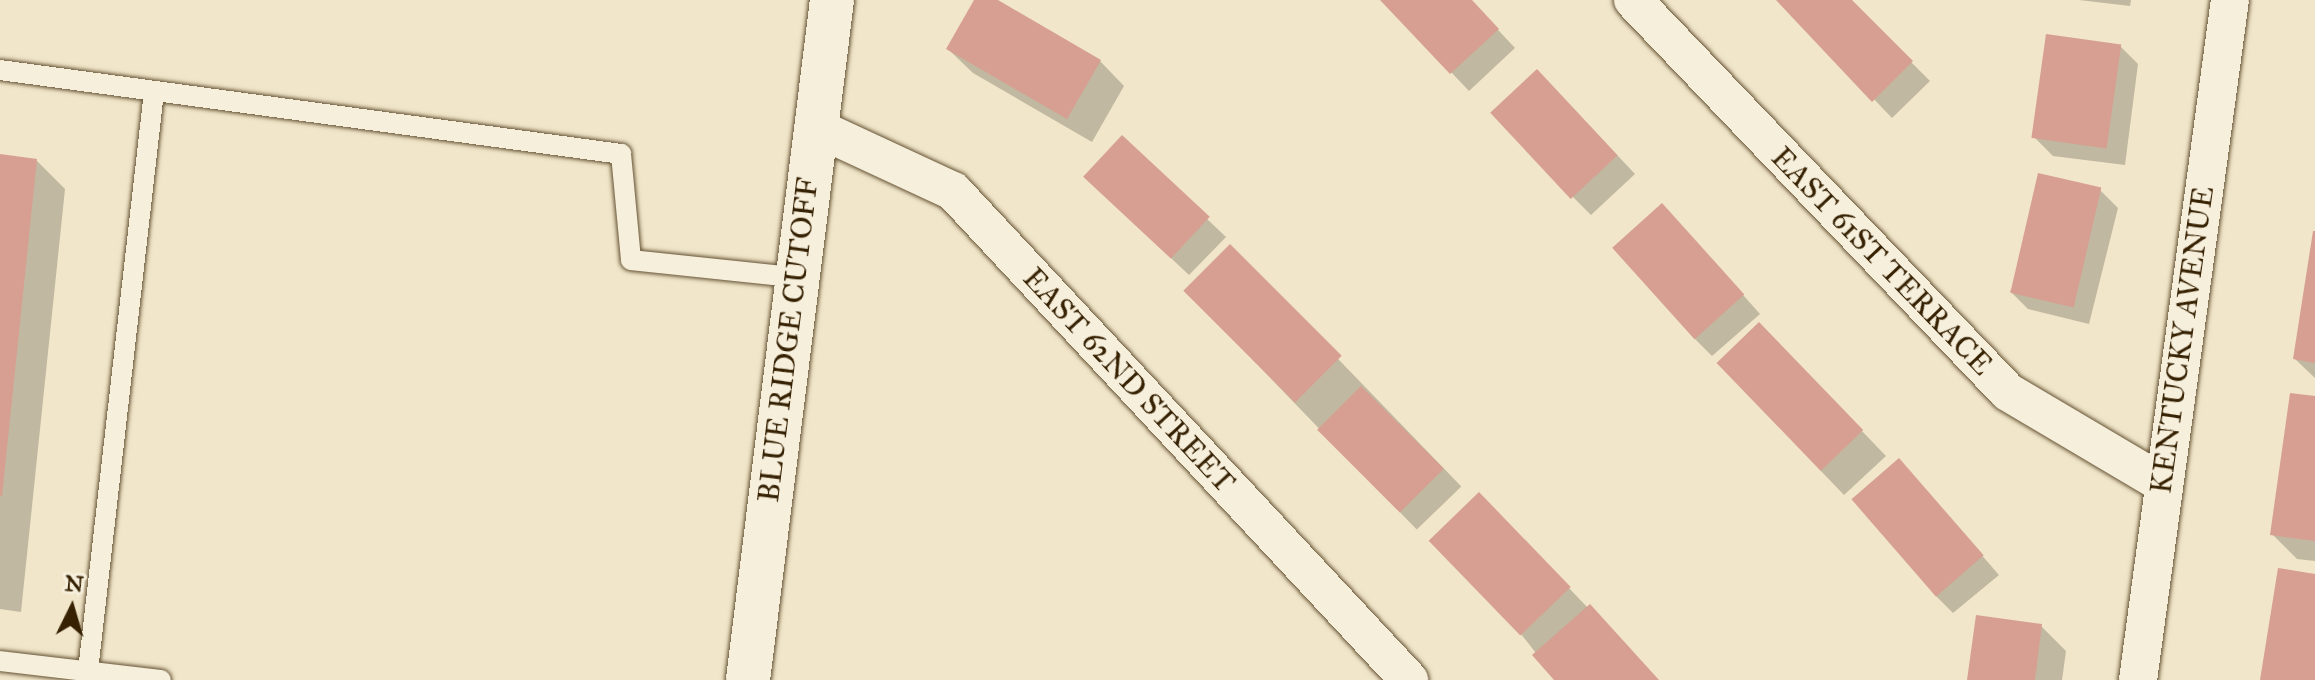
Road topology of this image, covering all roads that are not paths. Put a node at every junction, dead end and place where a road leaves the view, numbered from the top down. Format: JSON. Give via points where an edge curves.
{"nodes":[{"id":1,"x":832,"y":0,"type":"edge"},
{"id":2,"x":1633,"y":0,"type":"edge"},
{"id":3,"x":2230,"y":0,"type":"edge"},
{"id":4,"x":0,"y":70,"type":"edge"},
{"id":5,"x":154,"y":92,"type":"junction"},
{"id":6,"x":815,"y":127,"type":"junction"},
{"id":7,"x":794,"y":277,"type":"junction"},
{"id":8,"x":2162,"y":483,"type":"junction"},
{"id":9,"x":0,"y":661,"type":"edge"},
{"id":10,"x":88,"y":671,"type":"junction"},
{"id":11,"x":161,"y":680,"type":"edge"},
{"id":12,"x":748,"y":680,"type":"edge"},
{"id":13,"x":1409,"y":680,"type":"edge"},
{"id":14,"x":2138,"y":680,"type":"edge"}],
"edges":[{"from":1,"to":6,"type":"main road","name":"BLUE RIDGE CUTOFF"},
{"from":2,"to":8,"type":"street","name":"EAST 61ST TERRACE","via":[[2008,392]]},
{"from":3,"to":8,"type":"street","name":"KENTUCKY AVENUE"},
{"from":4,"to":5,"type":"lane"},
{"from":5,"to":7,"type":"lane","via":[[621,154],[631,260]]},
{"from":5,"to":10,"type":"lane"},
{"from":6,"to":7,"type":"main road","name":"BLUE RIDGE CUTOFF"},
{"from":6,"to":13,"type":"street","name":"EAST 62ND STREET","via":[[953,191]]},
{"from":7,"to":12,"type":"main road","name":"BLUE RIDGE CUTOFF"},
{"from":8,"to":14,"type":"street","name":"KENTUCKY AVENUE"},
{"from":9,"to":10,"type":"lane"},
{"from":10,"to":11,"type":"lane"}]}
